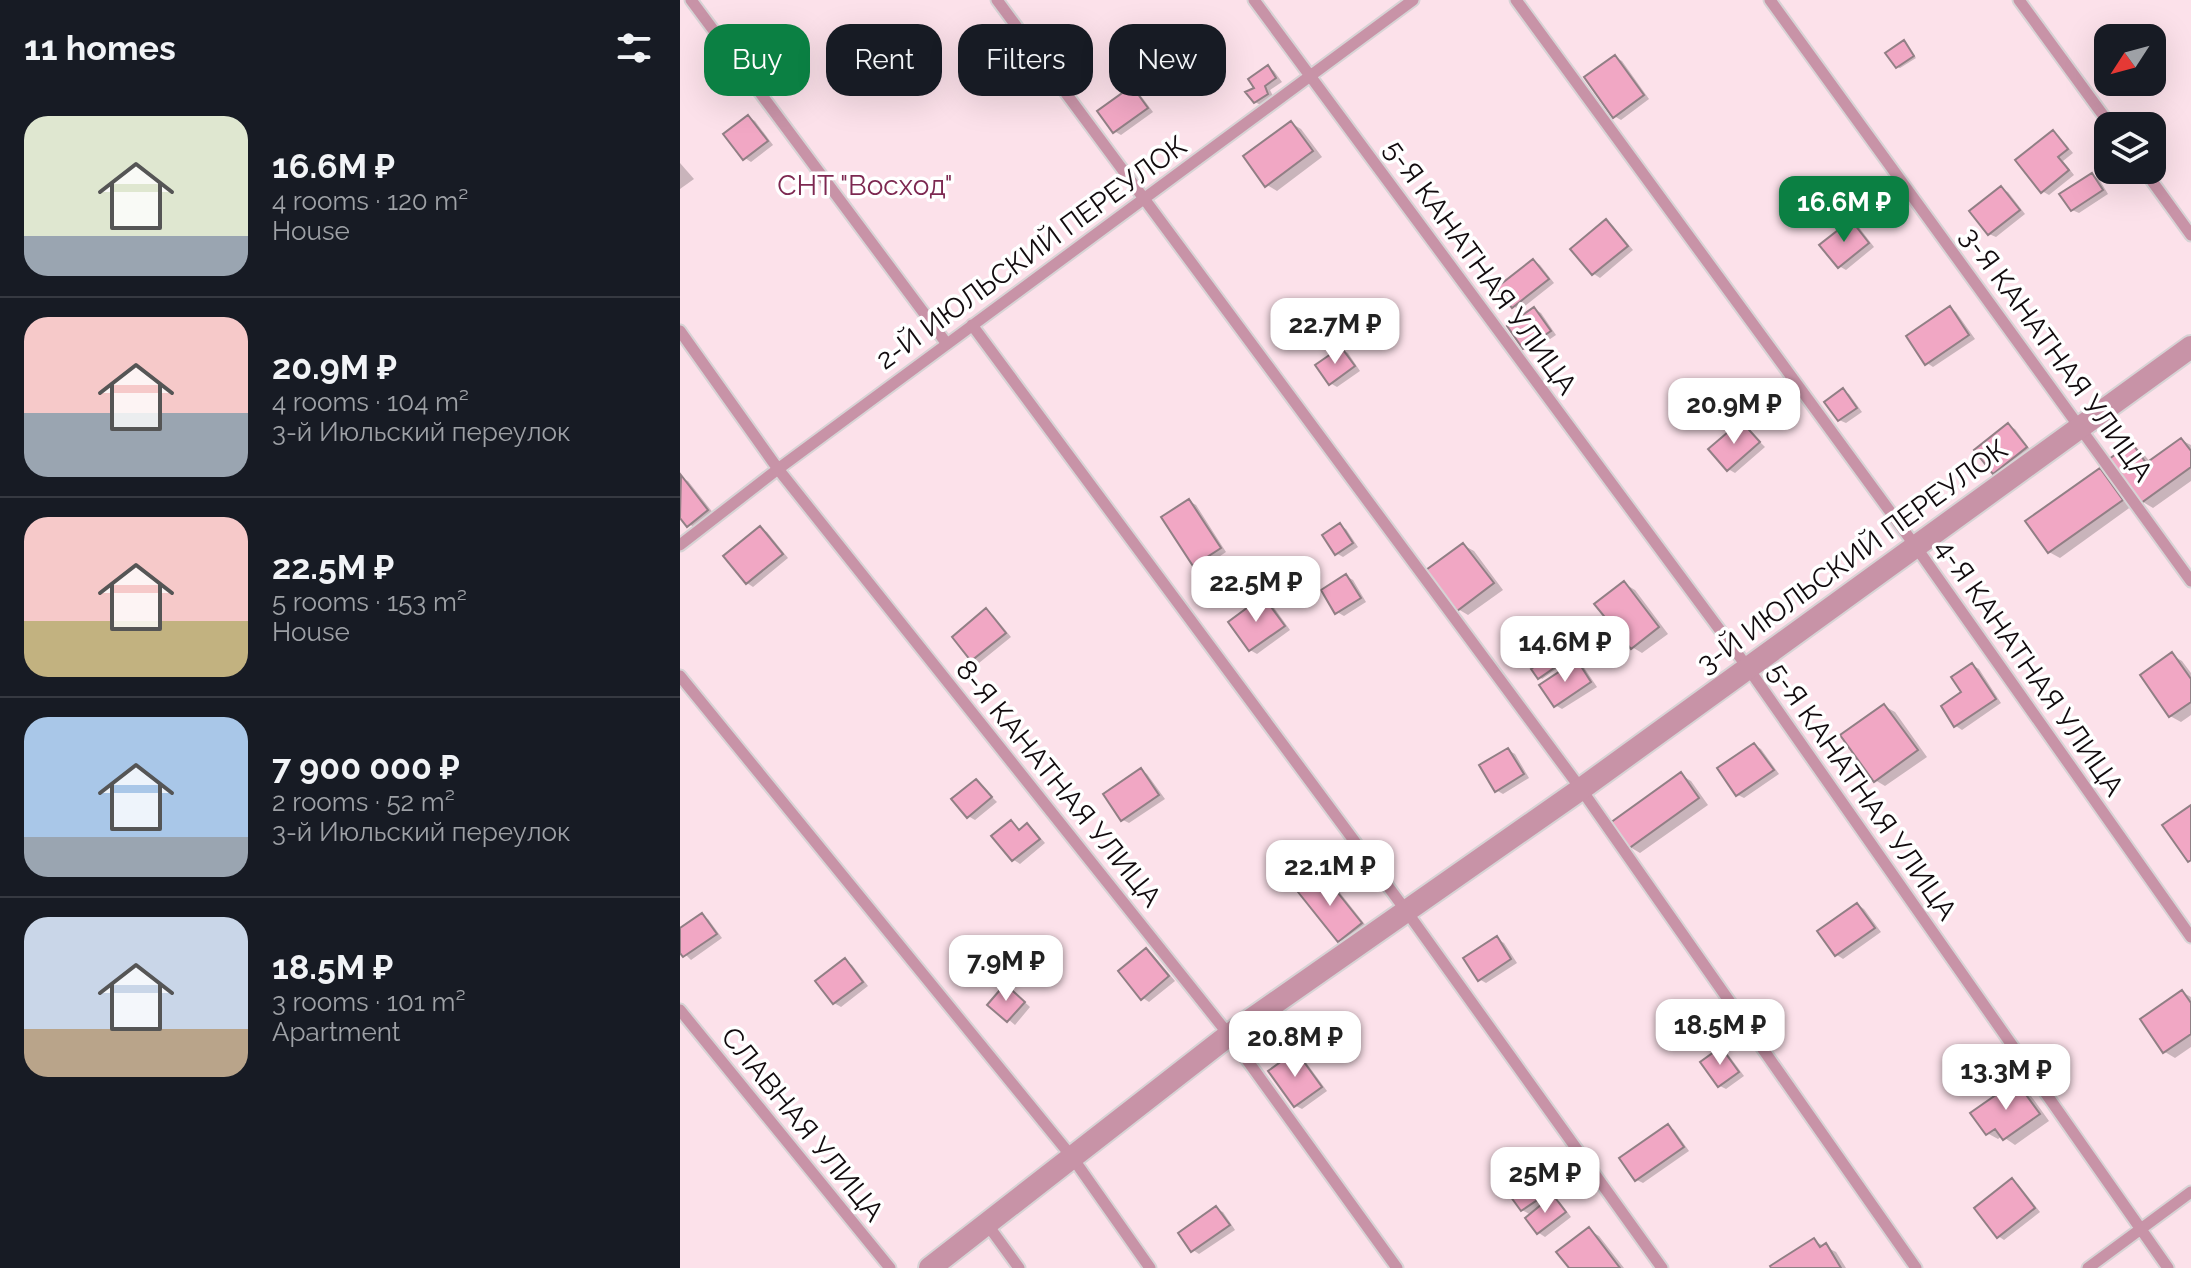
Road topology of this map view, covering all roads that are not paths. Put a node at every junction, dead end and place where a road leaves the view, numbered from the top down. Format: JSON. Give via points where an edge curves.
{"nodes":[{"id":1,"x":691,"y":0,"type":"edge"},
{"id":2,"x":997,"y":0,"type":"edge"},
{"id":3,"x":1254,"y":0,"type":"edge"},
{"id":4,"x":1413,"y":0,"type":"edge"},
{"id":5,"x":1516,"y":0,"type":"edge"},
{"id":6,"x":1770,"y":0,"type":"edge"},
{"id":7,"x":2019,"y":0,"type":"edge"},
{"id":8,"x":1310,"y":76,"type":"junction"},
{"id":9,"x":2101,"y":112,"type":"edge"},
{"id":10,"x":2154,"y":184,"type":"edge"},
{"id":11,"x":1145,"y":198,"type":"junction"},
{"id":12,"x":2191,"y":235,"type":"edge"},
{"id":13,"x":972,"y":325,"type":"junction"},
{"id":14,"x":680,"y":331,"type":"edge"},
{"id":15,"x":947,"y":344,"type":"junction"},
{"id":16,"x":2191,"y":347,"type":"edge"},
{"id":17,"x":2080,"y":427,"type":"junction"},
{"id":18,"x":778,"y":469,"type":"junction"},
{"id":19,"x":680,"y":545,"type":"edge"},
{"id":20,"x":1916,"y":547,"type":"junction"},
{"id":21,"x":2191,"y":581,"type":"edge"},
{"id":22,"x":1748,"y":668,"type":"junction"},
{"id":23,"x":680,"y":676,"type":"edge"},
{"id":24,"x":1581,"y":789,"type":"junction"},
{"id":25,"x":1407,"y":912,"type":"junction"},
{"id":26,"x":2191,"y":937,"type":"edge"},
{"id":27,"x":680,"y":1010,"type":"edge"},
{"id":28,"x":1229,"y":1035,"type":"junction"},
{"id":29,"x":1072,"y":1157,"type":"junction"},
{"id":30,"x":2191,"y":1192,"type":"edge"},
{"id":31,"x":987,"y":1224,"type":"junction"},
{"id":32,"x":2141,"y":1229,"type":"junction"},
{"id":33,"x":890,"y":1268,"type":"edge"},
{"id":34,"x":930,"y":1268,"type":"edge"},
{"id":35,"x":1019,"y":1268,"type":"edge"},
{"id":36,"x":1150,"y":1268,"type":"edge"},
{"id":37,"x":1397,"y":1268,"type":"edge"},
{"id":38,"x":1662,"y":1268,"type":"edge"},
{"id":39,"x":1916,"y":1268,"type":"edge"},
{"id":40,"x":2088,"y":1268,"type":"edge"},
{"id":41,"x":2168,"y":1268,"type":"edge"}],
"edges":[{"from":1,"to":15,"type":"lane"},
{"from":2,"to":11,"type":"lane"},
{"from":3,"to":8,"type":"lane","name":"5-Я КАНАТНАЯ УЛИЦА"},
{"from":4,"to":8,"type":"lane","name":"2-Й ИЮЛЬСКИЙ ПЕРЕУЛОК"},
{"from":5,"to":20,"type":"lane","name":"4-Я КАНАТНАЯ УЛИЦА"},
{"from":6,"to":17,"type":"lane","name":"3-Я КАНАТНАЯ УЛИЦА"},
{"from":7,"to":9,"type":"lane"},
{"from":8,"to":11,"type":"lane","name":"2-Й ИЮЛЬСКИЙ ПЕРЕУЛОК"},
{"from":8,"to":22,"type":"lane","name":"5-Я КАНАТНАЯ УЛИЦА"},
{"from":10,"to":12,"type":"lane"},
{"from":11,"to":13,"type":"lane","name":"2-Й ИЮЛЬСКИЙ ПЕРЕУЛОК"},
{"from":11,"to":24,"type":"lane"},
{"from":13,"to":15,"type":"lane","name":"2-Й ИЮЛЬСКИЙ ПЕРЕУЛОК"},
{"from":13,"to":25,"type":"lane"},
{"from":14,"to":18,"type":"lane","name":"8-Я КАНАТНАЯ УЛИЦА"},
{"from":15,"to":18,"type":"lane","name":"2-Й ИЮЛЬСКИЙ ПЕРЕУЛОК"},
{"from":16,"to":17,"type":"street","name":"3-Й ИЮЛЬСКИЙ ПЕРЕУЛОК"},
{"from":17,"to":20,"type":"street","name":"3-Й ИЮЛЬСКИЙ ПЕРЕУЛОК"},
{"from":17,"to":21,"type":"lane","name":"3-Я КАНАТНАЯ УЛИЦА"},
{"from":18,"to":19,"type":"lane","name":"2-Й ИЮЛЬСКИЙ ПЕРЕУЛОК"},
{"from":18,"to":28,"type":"lane","name":"8-Я КАНАТНАЯ УЛИЦА"},
{"from":20,"to":22,"type":"street","name":"3-Й ИЮЛЬСКИЙ ПЕРЕУЛОК"},
{"from":20,"to":26,"type":"lane","name":"4-Я КАНАТНАЯ УЛИЦА"},
{"from":22,"to":24,"type":"street","name":"3-Й ИЮЛЬСКИЙ ПЕРЕУЛОК"},
{"from":22,"to":32,"type":"lane","name":"5-Я КАНАТНАЯ УЛИЦА"},
{"from":23,"to":29,"type":"lane"},
{"from":24,"to":25,"type":"street","name":"3-Й ИЮЛЬСКИЙ ПЕРЕУЛОК"},
{"from":24,"to":39,"type":"lane"},
{"from":25,"to":28,"type":"street","name":"3-Й ИЮЛЬСКИЙ ПЕРЕУЛОК"},
{"from":25,"to":38,"type":"lane"},
{"from":27,"to":33,"type":"lane","name":"СЛАВНАЯ УЛИЦА"},
{"from":28,"to":29,"type":"street","name":"3-Й ИЮЛЬСКИЙ ПЕРЕУЛОК"},
{"from":28,"to":37,"type":"lane","name":"8-Я КАНАТНАЯ УЛИЦА"},
{"from":29,"to":31,"type":"street","name":"3-Й ИЮЛЬСКИЙ ПЕРЕУЛОК"},
{"from":29,"to":36,"type":"lane"},
{"from":30,"to":32,"type":"lane"},
{"from":31,"to":34,"type":"street","name":"3-Й ИЮЛЬСКИЙ ПЕРЕУЛОК"},
{"from":31,"to":35,"type":"lane"},
{"from":32,"to":40,"type":"lane"},
{"from":32,"to":41,"type":"lane","name":"5-Я КАНАТНАЯ УЛИЦА"}]}
